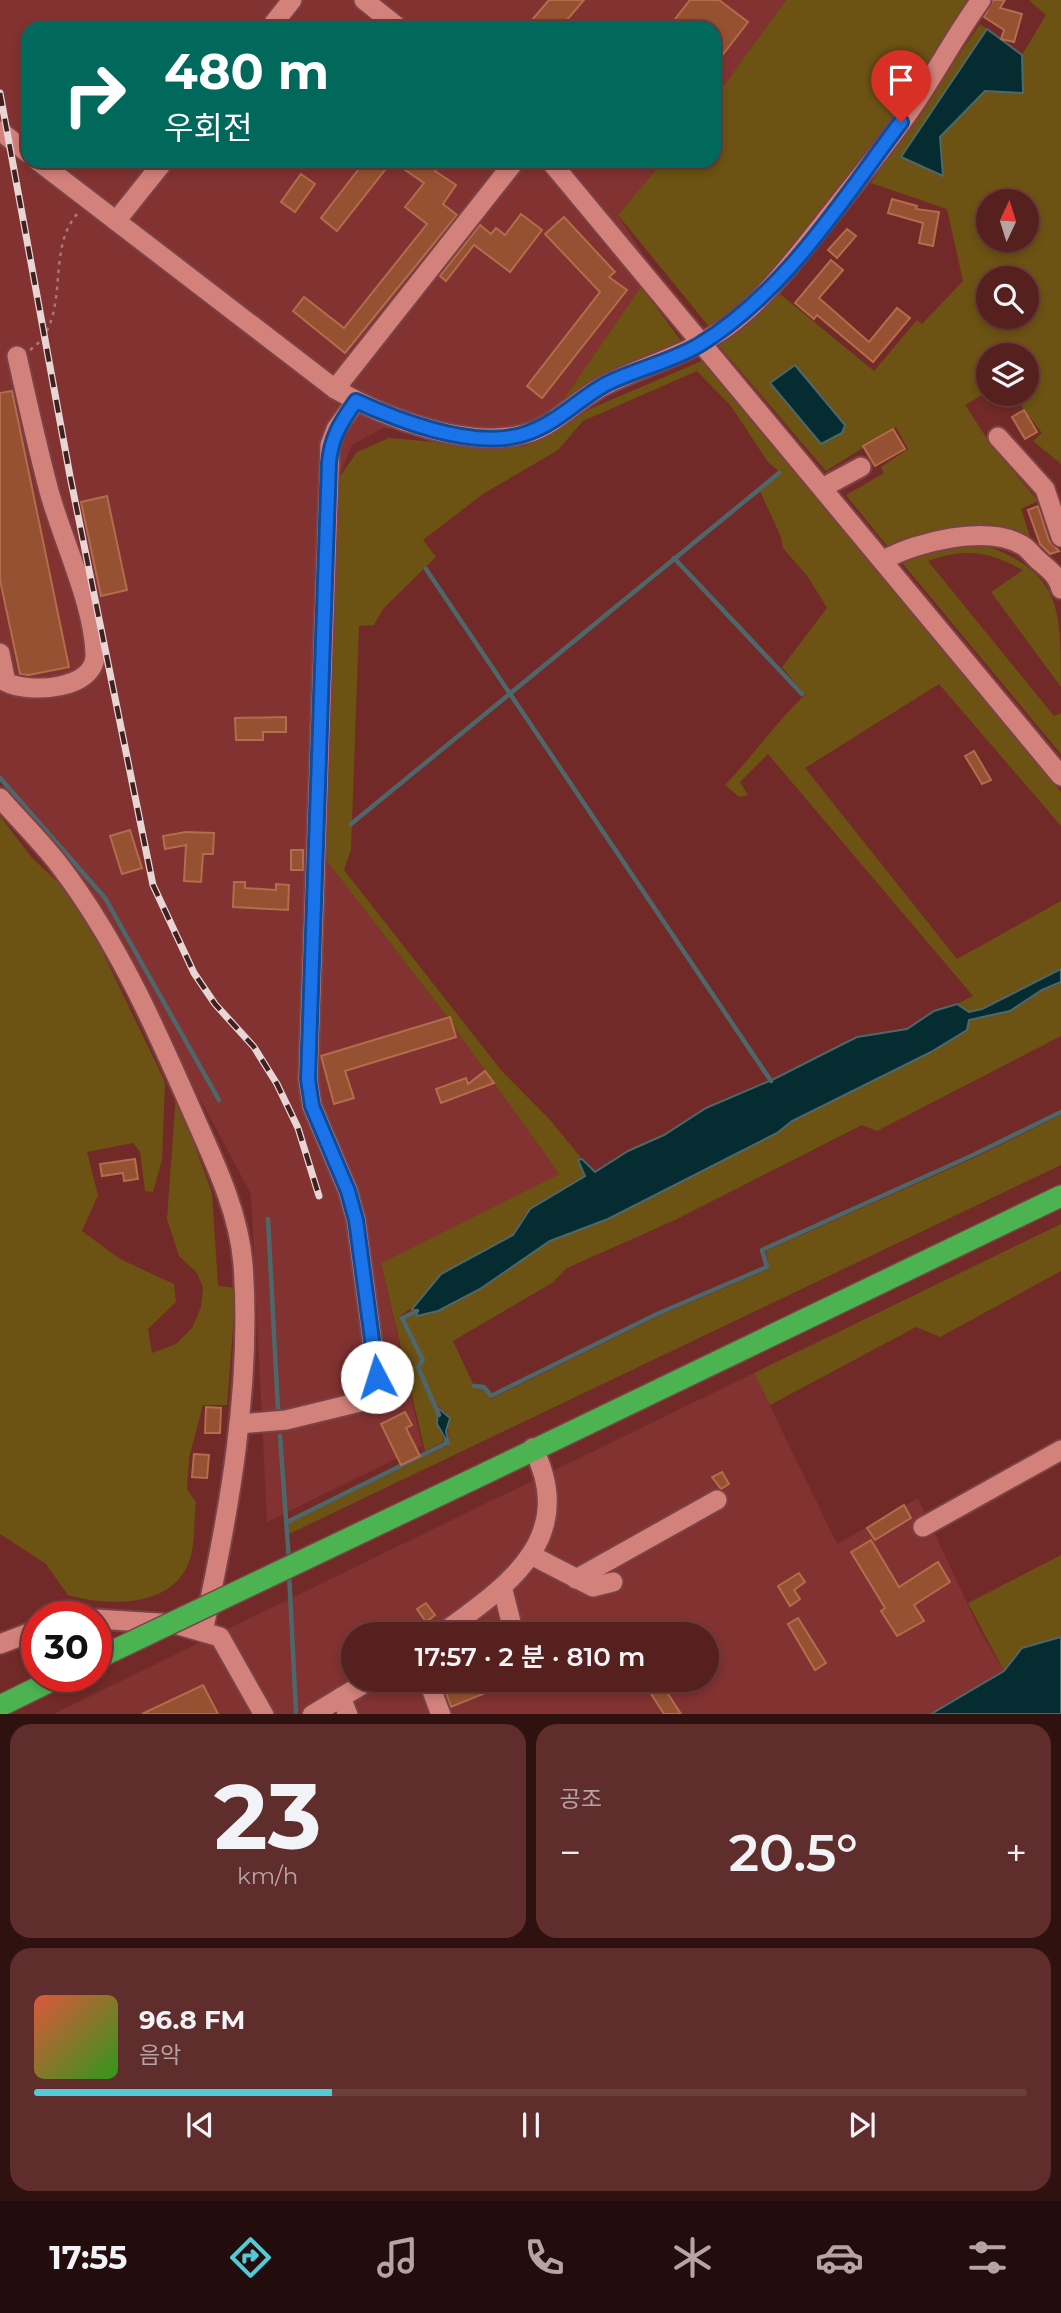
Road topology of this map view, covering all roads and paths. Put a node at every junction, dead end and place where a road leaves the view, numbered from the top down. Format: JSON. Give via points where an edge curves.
{"nodes":[{"id":1,"x":292,"y":0,"type":"edge"},
{"id":2,"x":364,"y":0,"type":"edge"},
{"id":3,"x":981,"y":0,"type":"edge"},
{"id":4,"x":276,"y":21,"type":"edge"},
{"id":5,"x":390,"y":21,"type":"edge"},
{"id":6,"x":0,"y":131,"type":"edge"},
{"id":7,"x":21,"y":148,"type":"edge"},
{"id":8,"x":47,"y":168,"type":"edge"},
{"id":9,"x":159,"y":168,"type":"edge"},
{"id":10,"x":509,"y":168,"type":"edge"},
{"id":11,"x":556,"y":168,"type":"edge"},
{"id":12,"x":90,"y":201,"type":"junction"},
{"id":13,"x":117,"y":221,"type":"junction"},
{"id":14,"x":701,"y":344,"type":"junction"},
{"id":15,"x":17,"y":356,"type":"joint"},
{"id":16,"x":335,"y":389,"type":"junction"},
{"id":17,"x":356,"y":401,"type":"junction"},
{"id":18,"x":998,"y":437,"type":"dead end"},
{"id":19,"x":860,"y":467,"type":"dead end"},
{"id":20,"x":822,"y":488,"type":"junction"},
{"id":21,"x":1061,"y":537,"type":"edge"},
{"id":22,"x":884,"y":560,"type":"junction"},
{"id":23,"x":1060,"y":579,"type":"edge"},
{"id":24,"x":0,"y":653,"type":"edge"},
{"id":25,"x":1061,"y":776,"type":"edge"},
{"id":26,"x":0,"y":798,"type":"edge"},
{"id":27,"x":1061,"y":1196,"type":"edge"},
{"id":28,"x":239,"y":1424,"type":"junction"},
{"id":29,"x":533,"y":1448,"type":"junction"},
{"id":30,"x":1061,"y":1450,"type":"edge"},
{"id":31,"x":717,"y":1500,"type":"dead end"},
{"id":32,"x":923,"y":1527,"type":"dead end"},
{"id":33,"x":533,"y":1556,"type":"junction"},
{"id":34,"x":576,"y":1579,"type":"junction"},
{"id":35,"x":613,"y":1582,"type":"dead end"},
{"id":36,"x":503,"y":1590,"type":"junction"},
{"id":37,"x":112,"y":1620,"type":"edge"},
{"id":38,"x":458,"y":1622,"type":"edge"},
{"id":39,"x":511,"y":1622,"type":"edge"},
{"id":40,"x":203,"y":1632,"type":"junction"},
{"id":41,"x":21,"y":1636,"type":"edge"},
{"id":42,"x":0,"y":1644,"type":"edge"},
{"id":43,"x":21,"y":1645,"type":"edge"},
{"id":44,"x":112,"y":1651,"type":"edge"},
{"id":45,"x":0,"y":1652,"type":"edge"},
{"id":46,"x":28,"y":1692,"type":"edge"},
{"id":47,"x":358,"y":1692,"type":"edge"},
{"id":48,"x":433,"y":1692,"type":"edge"},
{"id":49,"x":0,"y":1706,"type":"edge"},
{"id":50,"x":344,"y":1706,"type":"edge"},
{"id":51,"x":264,"y":1714,"type":"edge"},
{"id":52,"x":312,"y":1714,"type":"edge"},
{"id":53,"x":441,"y":1714,"type":"edge"}],
"edges":[{"from":1,"to":4,"type":"street"},
{"from":2,"to":5,"type":"street"},
{"from":3,"to":14,"type":"street","via":[[915,104],[813,236],[756,303]]},
{"from":6,"to":7,"type":"street"},
{"from":8,"to":12,"type":"street"},
{"from":9,"to":13,"type":"street"},
{"from":10,"to":16,"type":"street"},
{"from":11,"to":14,"type":"street"},
{"from":12,"to":13,"type":"street"},
{"from":12,"to":15,"type":"path","via":[[75,216],[60,251],[51,320],[35,346]]},
{"from":13,"to":16,"type":"street"},
{"from":14,"to":17,"type":"street","via":[[608,383],[538,429],[507,437],[440,430]]},
{"from":14,"to":20,"type":"street"},
{"from":15,"to":24,"type":"street","via":[[95,656],[85,674],[74,682],[37,690],[6,682]]},
{"from":16,"to":17,"type":"street"},
{"from":17,"to":28,"type":"street","via":[[330,445],[308,1079],[312,1106],[356,1220],[377,1377],[364,1401],[286,1420]]},
{"from":18,"to":21,"type":"street","via":[[1045,489]]},
{"from":19,"to":20,"type":"street"},
{"from":20,"to":22,"type":"street"},
{"from":22,"to":23,"type":"street","via":[[930,541],[982,537],[1022,545]]},
{"from":22,"to":25,"type":"street"},
{"from":26,"to":28,"type":"street","via":[[58,862],[118,954],[172,1063],[223,1185],[243,1262]]},
{"from":27,"to":29,"type":"highway"},
{"from":28,"to":40,"type":"street"},
{"from":29,"to":33,"type":"street","via":[[543,1468],[547,1493],[546,1516]]},
{"from":29,"to":44,"type":"highway","bridge":true},
{"from":30,"to":32,"type":"street"},
{"from":31,"to":34,"type":"street"},
{"from":33,"to":34,"type":"street"},
{"from":33,"to":36,"type":"street"},
{"from":34,"to":35,"type":"street","via":[[593,1587]]},
{"from":36,"to":38,"type":"street"},
{"from":36,"to":39,"type":"street"},
{"from":37,"to":40,"type":"street","via":[[175,1624]]},
{"from":40,"to":51,"type":"street","via":[[220,1637]]},
{"from":41,"to":42,"type":"street"},
{"from":43,"to":45,"type":"street"},
{"from":46,"to":49,"type":"highway"},
{"from":47,"to":50,"type":"street"},
{"from":48,"to":53,"type":"street"},
{"from":50,"to":52,"type":"street"}]}
